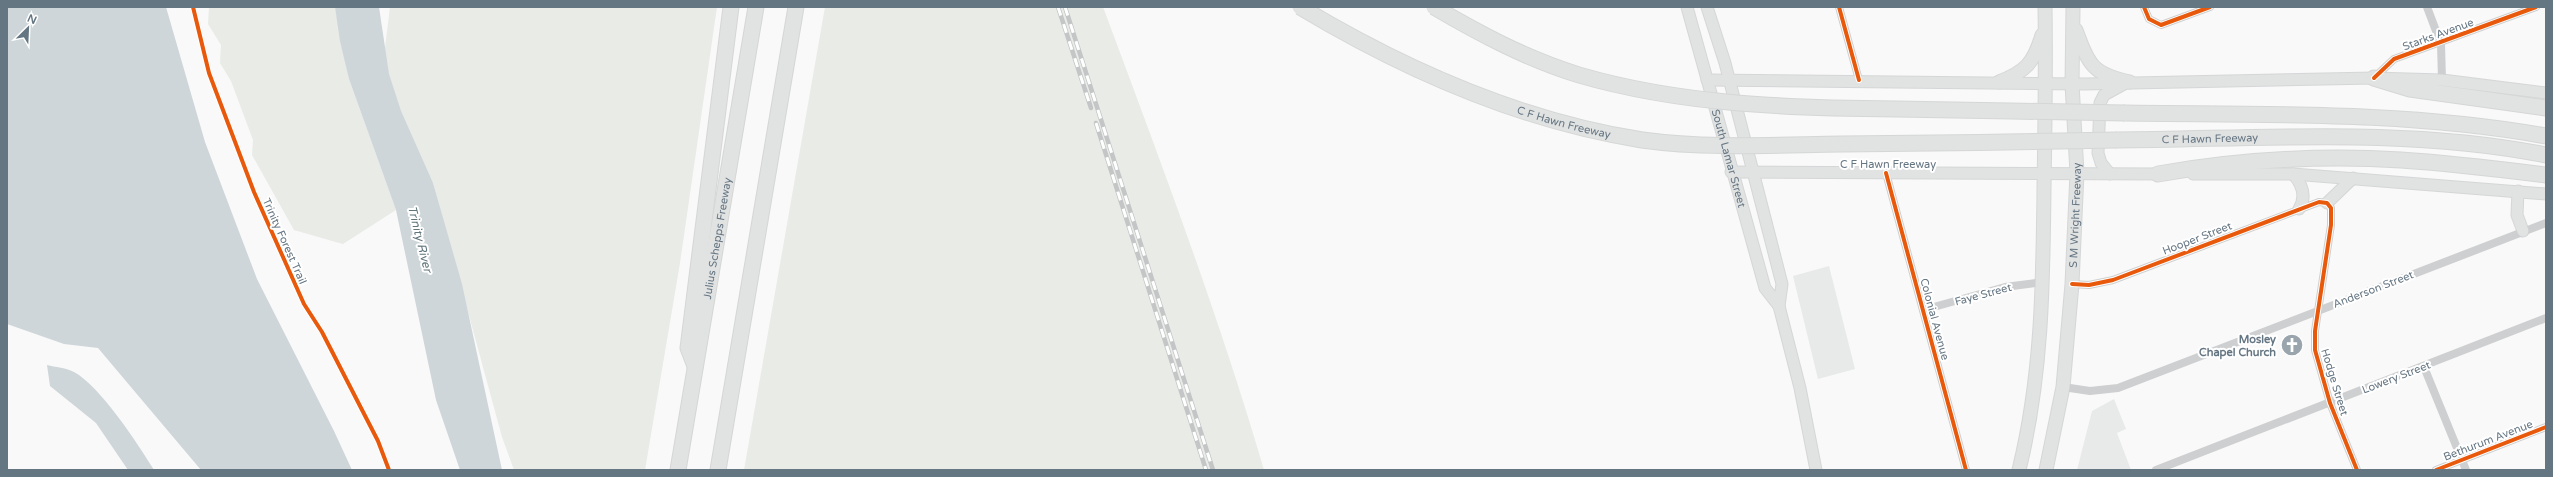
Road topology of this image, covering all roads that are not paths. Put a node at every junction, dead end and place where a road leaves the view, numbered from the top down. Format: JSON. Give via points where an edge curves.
{"nodes":[{"id":1,"x":731,"y":7,"type":"edge"},
{"id":2,"x":756,"y":7,"type":"edge"},
{"id":3,"x":796,"y":7,"type":"edge"},
{"id":4,"x":1300,"y":7,"type":"edge"},
{"id":5,"x":1434,"y":7,"type":"edge"},
{"id":6,"x":1687,"y":7,"type":"edge"},
{"id":7,"x":1707,"y":7,"type":"edge"},
{"id":8,"x":1839,"y":7,"type":"edge"},
{"id":9,"x":2045,"y":7,"type":"edge"},
{"id":10,"x":2073,"y":7,"type":"edge"},
{"id":11,"x":2144,"y":7,"type":"edge"},
{"id":12,"x":2210,"y":7,"type":"edge"},
{"id":13,"x":2426,"y":7,"type":"edge"},
{"id":14,"x":2536,"y":7,"type":"edge"},
{"id":15,"x":2046,"y":24,"type":"junction"},
{"id":16,"x":2074,"y":25,"type":"junction"},
{"id":17,"x":2441,"y":44,"type":"junction"},
{"id":18,"x":2374,"y":78,"type":"junction"},
{"id":19,"x":1707,"y":80,"type":"junction"},
{"id":20,"x":1730,"y":80,"type":"junction"},
{"id":21,"x":1859,"y":80,"type":"junction"},
{"id":22,"x":2442,"y":80,"type":"junction"},
{"id":23,"x":1999,"y":82,"type":"junction"},
{"id":24,"x":2130,"y":82,"type":"junction"},
{"id":25,"x":2046,"y":83,"type":"junction"},
{"id":26,"x":2072,"y":84,"type":"junction"},
{"id":27,"x":2546,"y":93,"type":"edge"},
{"id":28,"x":2546,"y":108,"type":"edge"},
{"id":29,"x":2546,"y":136,"type":"edge"},
{"id":30,"x":2546,"y":155,"type":"edge"},
{"id":31,"x":1731,"y":172,"type":"junction"},
{"id":32,"x":1754,"y":172,"type":"junction"},
{"id":33,"x":1886,"y":173,"type":"junction"},
{"id":34,"x":2076,"y":173,"type":"junction"},
{"id":35,"x":2044,"y":174,"type":"junction"},
{"id":36,"x":2110,"y":174,"type":"junction"},
{"id":37,"x":2158,"y":174,"type":"junction"},
{"id":38,"x":2293,"y":174,"type":"junction"},
{"id":39,"x":2546,"y":175,"type":"edge"},
{"id":40,"x":2353,"y":178,"type":"junction"},
{"id":41,"x":2518,"y":191,"type":"junction"},
{"id":42,"x":2546,"y":194,"type":"edge"},
{"id":43,"x":2329,"y":207,"type":"junction"},
{"id":44,"x":2299,"y":209,"type":"junction"},
{"id":45,"x":2546,"y":223,"type":"edge"},
{"id":46,"x":2522,"y":231,"type":"junction"},
{"id":47,"x":2043,"y":282,"type":"junction"},
{"id":48,"x":2072,"y":284,"type":"junction"},
{"id":49,"x":1779,"y":306,"type":"junction"},
{"id":50,"x":1923,"y":310,"type":"junction"},
{"id":51,"x":2319,"y":310,"type":"junction"},
{"id":52,"x":2546,"y":318,"type":"edge"},
{"id":53,"x":695,"y":366,"type":"junction"},
{"id":54,"x":2424,"y":366,"type":"junction"},
{"id":55,"x":2063,"y":387,"type":"junction"},
{"id":56,"x":2330,"y":403,"type":"junction"},
{"id":57,"x":2546,"y":427,"type":"edge"},
{"id":58,"x":2462,"y":460,"type":"junction"},
{"id":59,"x":678,"y":470,"type":"edge"},
{"id":60,"x":718,"y":470,"type":"edge"},
{"id":61,"x":1816,"y":470,"type":"edge"},
{"id":62,"x":1966,"y":470,"type":"edge"},
{"id":63,"x":2020,"y":470,"type":"edge"},
{"id":64,"x":2046,"y":470,"type":"edge"},
{"id":65,"x":2156,"y":470,"type":"edge"},
{"id":66,"x":2357,"y":470,"type":"edge"},
{"id":67,"x":2436,"y":470,"type":"edge"},
{"id":68,"x":2466,"y":470,"type":"edge"}],
"edges":[{"from":1,"to":53,"type":"highway","via":[[688,348]]},
{"from":2,"to":53,"type":"highway","name":"Julius Schepps Freeway"},
{"from":3,"to":60,"type":"highway"},
{"from":4,"to":30,"type":"highway","name":"C F Hawn Freeway","bridge":true,"via":[[1394,58],[1476,94],[1571,125],[1641,139],[1710,146],[2397,138],[2449,141]]},
{"from":5,"to":29,"type":"highway","name":"C F Hawn Freeway","bridge":true,"via":[[1484,36],[1549,64],[1605,82],[1673,96],[1804,108],[2370,118],[2471,124]]},
{"from":6,"to":19,"type":"main road","name":"South Lamar Street"},
{"from":7,"to":20,"type":"main road","name":"South Lamar Street"},
{"from":8,"to":21,"type":"street"},
{"from":9,"to":15,"type":"main road"},
{"from":10,"to":16,"type":"main road","name":"S M Wright Freeway"},
{"from":11,"to":12,"type":"street","via":[[2149,19],[2161,25]]},
{"from":13,"to":17,"type":"street"},
{"from":14,"to":17,"type":"street","name":"Starks Avenue"},
{"from":15,"to":23,"type":"main road","via":[[2038,49],[2026,68],[2017,75]]},
{"from":15,"to":25,"type":"main road"},
{"from":16,"to":24,"type":"main road","via":[[2085,54],[2093,66],[2109,77]]},
{"from":16,"to":26,"type":"main road","name":"S M Wright Freeway"},
{"from":17,"to":18,"type":"street","name":"Starks Avenue","via":[[2394,59]]},
{"from":17,"to":22,"type":"street"},
{"from":18,"to":22,"type":"main road"},
{"from":18,"to":24,"type":"main road"},
{"from":18,"to":28,"type":"highway","via":[[2410,89]]},
{"from":19,"to":20,"type":"main road"},
{"from":19,"to":31,"type":"main road","name":"South Lamar Street"},
{"from":20,"to":21,"type":"main road"},
{"from":20,"to":32,"type":"main road","name":"South Lamar Street"},
{"from":21,"to":23,"type":"main road"},
{"from":22,"to":27,"type":"main road"},
{"from":23,"to":25,"type":"main road"},
{"from":24,"to":26,"type":"main road"},
{"from":24,"to":36,"type":"main road","via":[[2104,95],[2100,102],[2098,153],[2101,163]]},
{"from":25,"to":26,"type":"main road"},
{"from":25,"to":35,"type":"main road"},
{"from":26,"to":34,"type":"main road","name":"S M Wright Freeway"},
{"from":31,"to":32,"type":"main road","name":"C F Hawn Freeway"},
{"from":31,"to":49,"type":"main road","name":"South Lamar Street","via":[[1765,288]]},
{"from":32,"to":33,"type":"main road","name":"C F Hawn Freeway"},
{"from":32,"to":49,"type":"main road","name":"South Lamar Street","via":[[1782,284]]},
{"from":33,"to":35,"type":"main road","name":"C F Hawn Freeway"},
{"from":33,"to":50,"type":"street","name":"Colonial Avenue"},
{"from":34,"to":35,"type":"main road","name":"C F Hawn Freeway"},
{"from":34,"to":36,"type":"main road","name":"C F Hawn Freeway"},
{"from":34,"to":48,"type":"main road","name":"S M Wright Freeway"},
{"from":35,"to":47,"type":"main road"},
{"from":36,"to":37,"type":"main road","name":"C F Hawn Freeway"},
{"from":37,"to":38,"type":"main road","name":"C F Hawn Freeway"},
{"from":37,"to":39,"type":"highway","via":[[2210,165],[2288,160],[2400,160]]},
{"from":38,"to":40,"type":"main road","name":"C F Hawn Freeway"},
{"from":38,"to":44,"type":"main road","via":[[2303,188],[2303,199]]},
{"from":40,"to":41,"type":"main road","name":"C F Hawn Freeway"},
{"from":40,"to":43,"type":"main road"},
{"from":41,"to":42,"type":"main road","name":"C F Hawn Freeway"},
{"from":41,"to":46,"type":"main road","via":[[2517,216]]},
{"from":43,"to":44,"type":"street","name":"Hooper Street","via":[[2319,202]]},
{"from":43,"to":51,"type":"street","name":"Hodge Street","via":[[2332,225]]},
{"from":44,"to":48,"type":"street","name":"Hooper Street","via":[[2113,280],[2089,285]]},
{"from":45,"to":46,"type":"street","name":"Anderson Street"},
{"from":46,"to":51,"type":"street","name":"Anderson Street"},
{"from":47,"to":50,"type":"street","name":"Faye Street","via":[[2005,287]]},
{"from":47,"to":63,"type":"main road","via":[[2036,386]]},
{"from":48,"to":55,"type":"main road","name":"S M Wright Freeway"},
{"from":49,"to":61,"type":"main road","name":"South Lamar Street","via":[[1800,388]]},
{"from":50,"to":62,"type":"street","name":"Colonial Avenue"},
{"from":51,"to":55,"type":"street","name":"Anderson Street","via":[[2118,388],[2090,391]]},
{"from":51,"to":56,"type":"street","name":"Hodge Street","via":[[2315,350]]},
{"from":52,"to":54,"type":"street","name":"Lowery Street"},
{"from":53,"to":59,"type":"highway","name":"Julius Schepps Freeway"},
{"from":54,"to":56,"type":"street","name":"Lowery Street"},
{"from":54,"to":58,"type":"street"},
{"from":55,"to":64,"type":"main road","name":"S M Wright Freeway"},
{"from":56,"to":65,"type":"street","name":"Lowery Street"},
{"from":56,"to":66,"type":"street","name":"Hodge Street"},
{"from":57,"to":58,"type":"street","name":"Bethurum Avenue"},
{"from":58,"to":67,"type":"street","name":"Bethurum Avenue"},
{"from":58,"to":68,"type":"street"}]}
